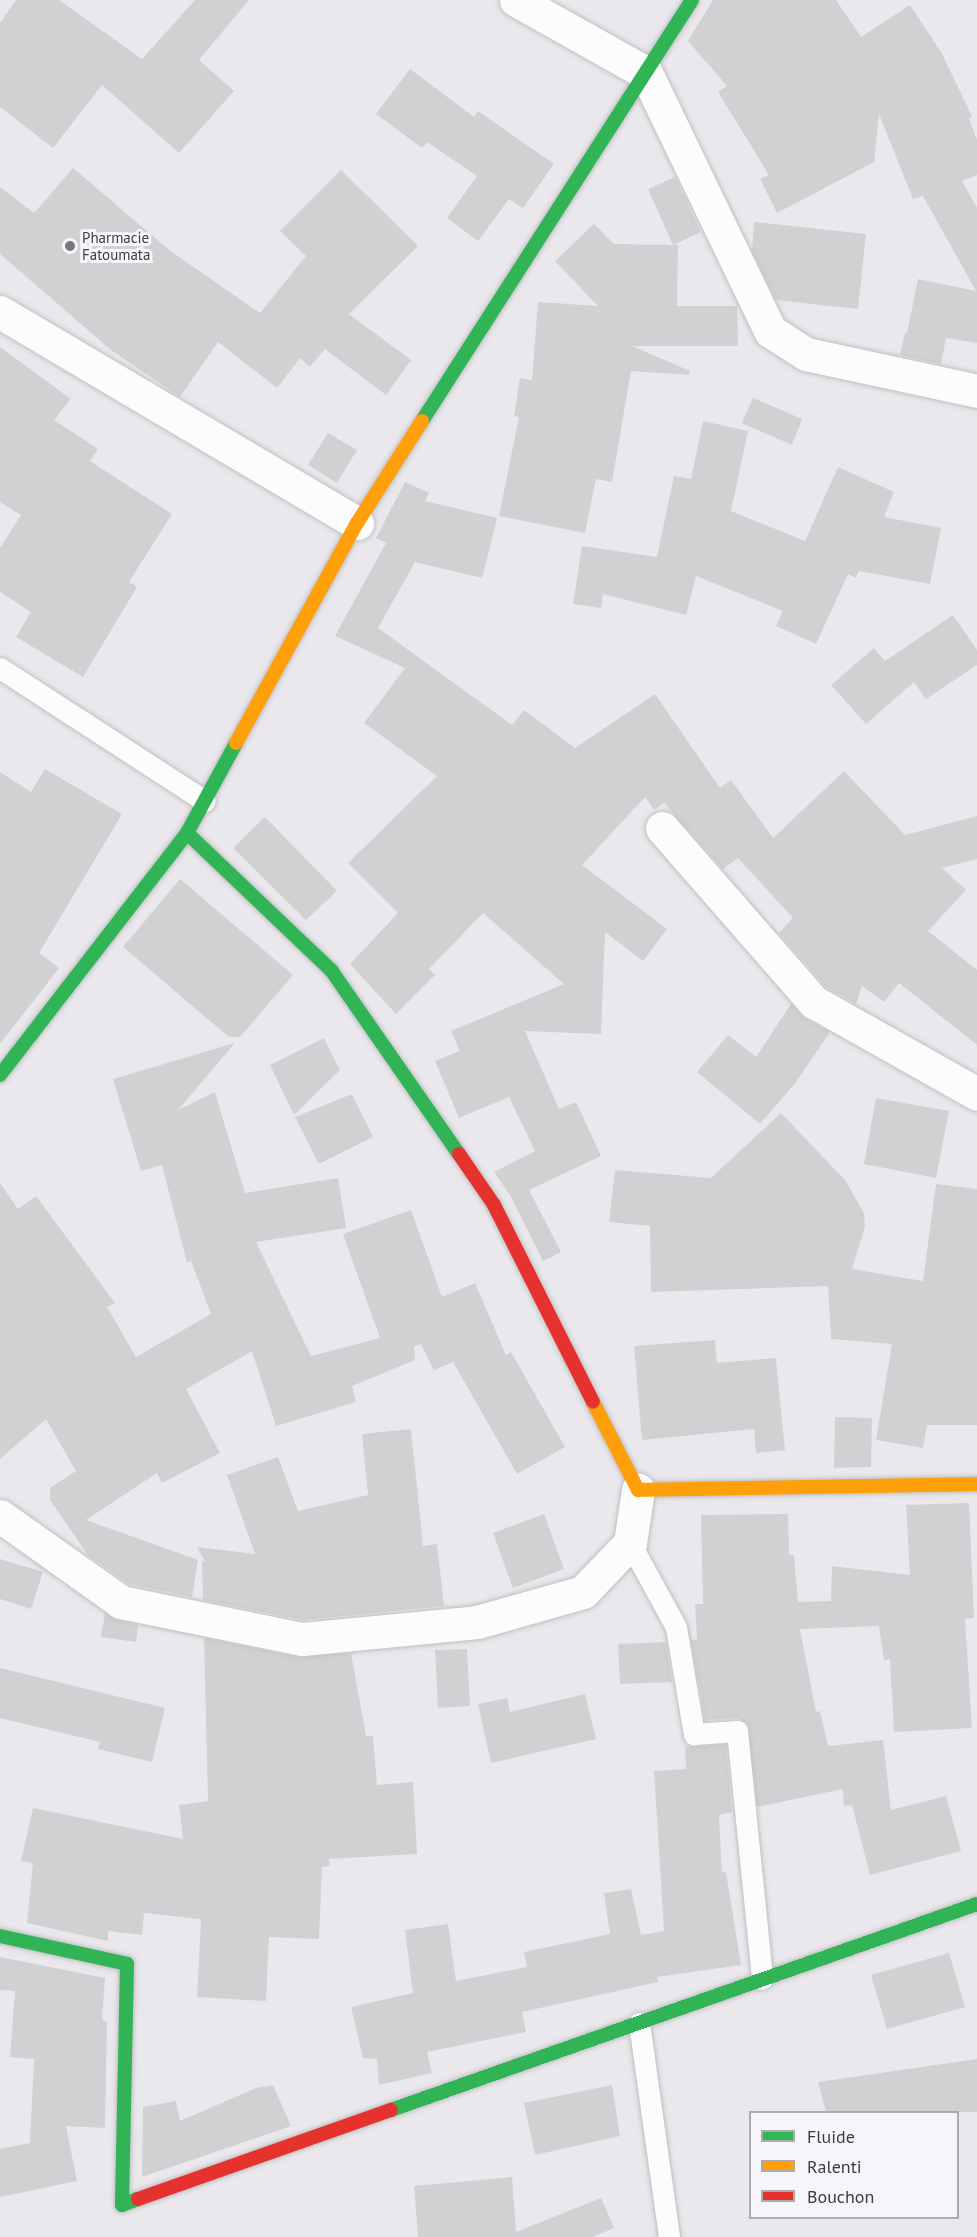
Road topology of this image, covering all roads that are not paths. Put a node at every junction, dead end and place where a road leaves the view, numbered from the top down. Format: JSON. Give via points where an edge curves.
{"nodes":[{"id":1,"x":516,"y":0,"type":"edge"},
{"id":2,"x":692,"y":0,"type":"edge"},
{"id":3,"x":646,"y":73,"type":"junction"},
{"id":4,"x":0,"y":312,"type":"edge"},
{"id":5,"x":977,"y":391,"type":"edge"},
{"id":6,"x":357,"y":523,"type":"junction"},
{"id":7,"x":0,"y":668,"type":"edge"},
{"id":8,"x":205,"y":801,"type":"junction"},
{"id":9,"x":662,"y":828,"type":"dead end"},
{"id":10,"x":187,"y":833,"type":"junction"},
{"id":11,"x":0,"y":1075,"type":"edge"},
{"id":12,"x":977,"y":1094,"type":"edge"},
{"id":13,"x":977,"y":1484,"type":"edge"},
{"id":14,"x":638,"y":1490,"type":"junction"},
{"id":15,"x":0,"y":1516,"type":"edge"},
{"id":16,"x":630,"y":1543,"type":"junction"},
{"id":17,"x":976,"y":1907,"type":"edge"},
{"id":18,"x":0,"y":1936,"type":"edge"},
{"id":19,"x":762,"y":1979,"type":"junction"},
{"id":20,"x":639,"y":2023,"type":"junction"},
{"id":21,"x":669,"y":2237,"type":"edge"}],
"edges":[{"from":1,"to":3,"type":"street"},
{"from":2,"to":3,"type":"street"},
{"from":3,"to":5,"type":"street","via":[[770,331],[806,354]]},
{"from":3,"to":6,"type":"street"},
{"from":4,"to":6,"type":"street"},
{"from":6,"to":8,"type":"street"},
{"from":7,"to":8,"type":"lane"},
{"from":8,"to":10,"type":"street"},
{"from":9,"to":12,"type":"street","via":[[813,1002]]},
{"from":10,"to":11,"type":"street"},
{"from":10,"to":14,"type":"street","via":[[331,970],[494,1205]]},
{"from":13,"to":14,"type":"street"},
{"from":14,"to":16,"type":"street"},
{"from":15,"to":16,"type":"street","via":[[121,1602],[302,1639],[477,1622],[583,1592]]},
{"from":16,"to":19,"type":"lane","via":[[676,1627],[694,1734],[737,1731]]},
{"from":17,"to":19,"type":"street"},
{"from":18,"to":20,"type":"street","via":[[127,1964],[122,2205]]},
{"from":19,"to":20,"type":"street"},
{"from":20,"to":21,"type":"lane"}]}
